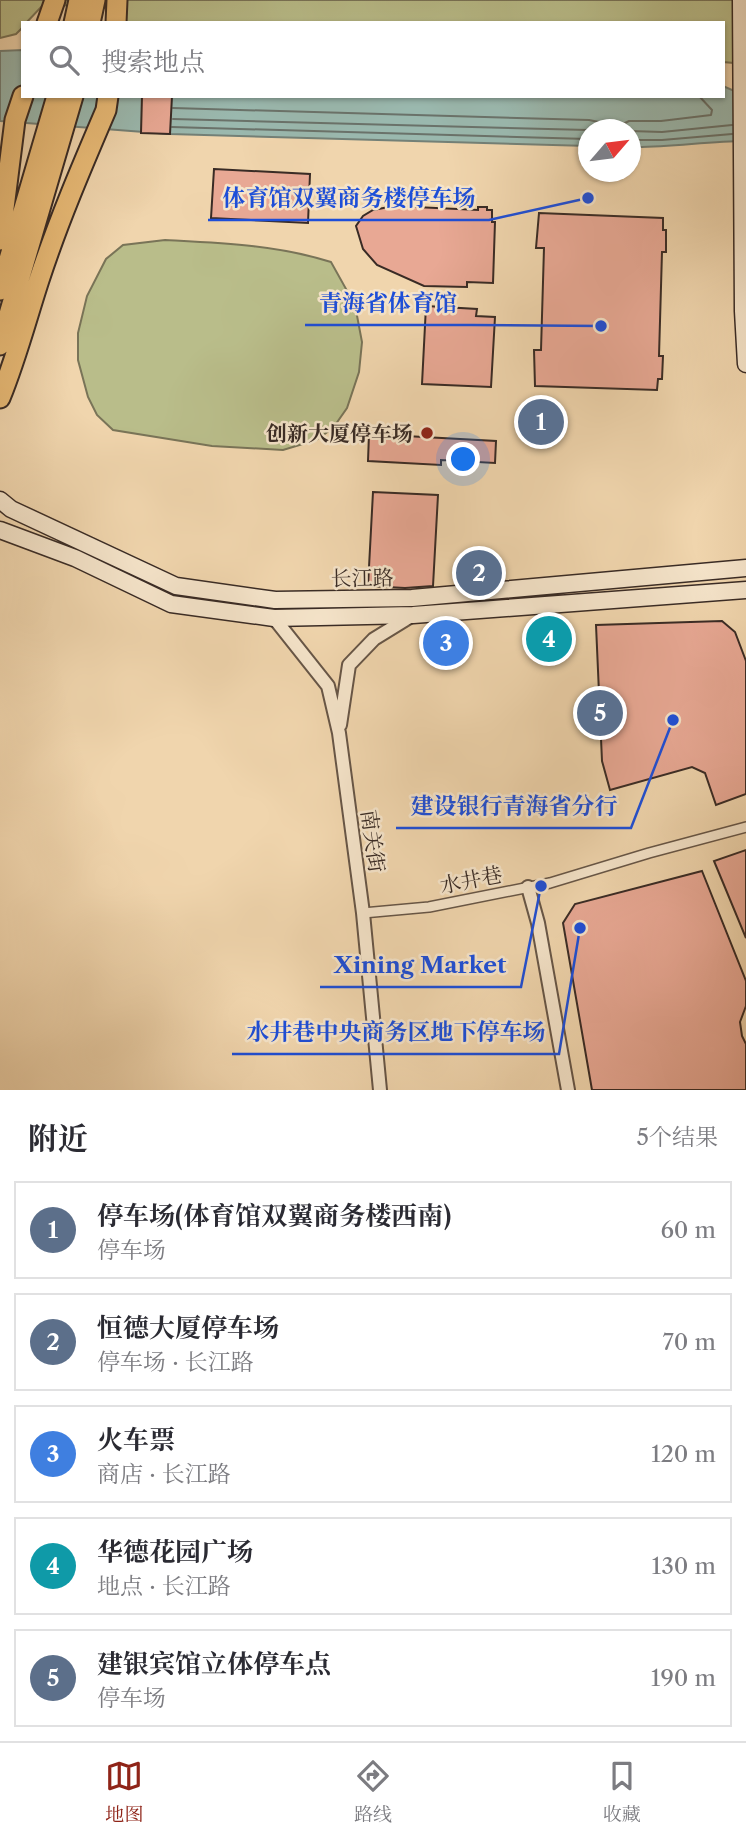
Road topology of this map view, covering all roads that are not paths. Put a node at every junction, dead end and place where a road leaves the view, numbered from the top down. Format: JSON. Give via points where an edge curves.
{"nodes":[{"id":1,"x":55,"y":0,"type":"edge"},
{"id":2,"x":79,"y":0,"type":"edge"},
{"id":3,"x":94,"y":0,"type":"edge"},
{"id":4,"x":117,"y":0,"type":"edge"},
{"id":5,"x":741,"y":0,"type":"edge"},
{"id":6,"x":48,"y":21,"type":"edge"},
{"id":7,"x":74,"y":21,"type":"edge"},
{"id":8,"x":90,"y":21,"type":"edge"},
{"id":9,"x":116,"y":21,"type":"edge"},
{"id":10,"x":22,"y":98,"type":"edge"},
{"id":11,"x":56,"y":98,"type":"edge"},
{"id":12,"x":72,"y":98,"type":"edge"},
{"id":13,"x":108,"y":98,"type":"edge"},
{"id":14,"x":2,"y":232,"type":"edge"},
{"id":15,"x":0,"y":290,"type":"edge"},
{"id":16,"x":0,"y":345,"type":"edge"},
{"id":17,"x":746,"y":364,"type":"edge"},
{"id":18,"x":0,"y":398,"type":"edge"},
{"id":19,"x":0,"y":500,"type":"edge"},
{"id":20,"x":0,"y":530,"type":"edge"},
{"id":21,"x":746,"y":568,"type":"edge"},
{"id":22,"x":746,"y":590,"type":"edge"},
{"id":23,"x":413,"y":615,"type":"junction"},
{"id":24,"x":274,"y":618,"type":"junction"},
{"id":25,"x":339,"y":733,"type":"junction"},
{"id":26,"x":746,"y":827,"type":"edge"},
{"id":27,"x":528,"y":887,"type":"junction"},
{"id":28,"x":363,"y":913,"type":"junction"},
{"id":29,"x":380,"y":1090,"type":"edge"},
{"id":30,"x":568,"y":1090,"type":"edge"}],
"edges":[{"from":1,"to":6,"type":"highway"},
{"from":2,"to":7,"type":"highway"},
{"from":3,"to":8,"type":"highway"},
{"from":4,"to":9,"type":"highway"},
{"from":5,"to":17,"type":"main road"},
{"from":10,"to":14,"type":"highway","via":[[13,132]]},
{"from":11,"to":15,"type":"highway"},
{"from":12,"to":16,"type":"highway"},
{"from":13,"to":18,"type":"highway"},
{"from":19,"to":21,"type":"main road","name":"长江路","via":[[176,586],[275,600],[412,598]]},
{"from":20,"to":24,"type":"main road","name":"长江路","via":[[75,558],[171,604]]},
{"from":22,"to":23,"type":"main road","name":"长江路"},
{"from":23,"to":24,"type":"main road","name":"长江路"},
{"from":23,"to":25,"type":"street","via":[[374,639],[349,665]]},
{"from":24,"to":25,"type":"street","name":"南关街","via":[[328,685]]},
{"from":25,"to":28,"type":"street","name":"南关街"},
{"from":26,"to":27,"type":"street","name":"水井巷"},
{"from":27,"to":28,"type":"street","name":"水井巷","via":[[429,907]]},
{"from":27,"to":30,"type":"street"},
{"from":28,"to":29,"type":"street","name":"南关街"}]}
